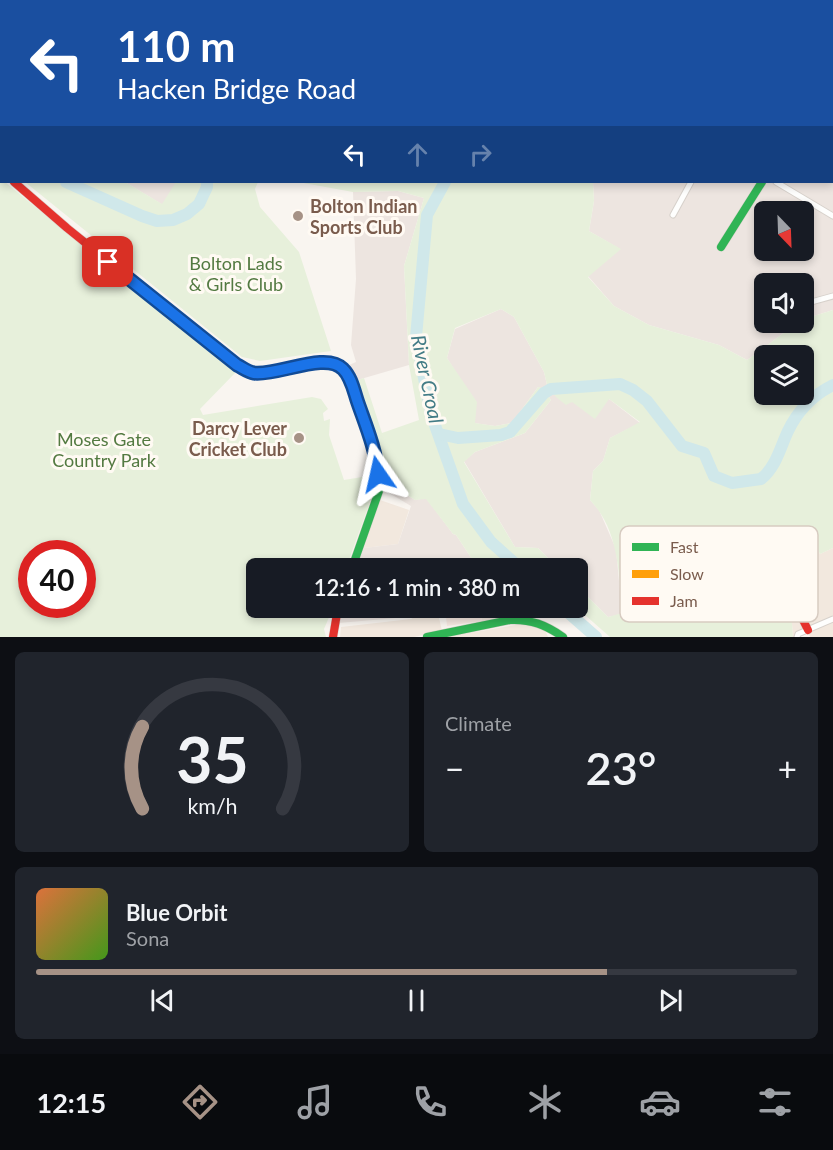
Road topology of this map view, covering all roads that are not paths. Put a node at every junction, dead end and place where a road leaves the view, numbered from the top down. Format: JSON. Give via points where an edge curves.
{"nodes":[{"id":1,"x":15,"y":183,"type":"edge"},
{"id":2,"x":691,"y":183,"type":"edge"},
{"id":3,"x":761,"y":183,"type":"edge"},
{"id":4,"x":778,"y":183,"type":"edge"},
{"id":5,"x":673,"y":215,"type":"dead end"},
{"id":6,"x":833,"y":216,"type":"edge"},
{"id":7,"x":721,"y":247,"type":"dead end"},
{"id":8,"x":833,"y":296,"type":"edge"},
{"id":9,"x":814,"y":301,"type":"edge"},
{"id":10,"x":356,"y":558,"type":"edge"},
{"id":11,"x":337,"y":618,"type":"edge"},
{"id":12,"x":833,"y":619,"type":"edge"},
{"id":13,"x":510,"y":620,"type":"joint"},
{"id":14,"x":810,"y":632,"type":"edge"},
{"id":15,"x":464,"y":633,"type":"edge"},
{"id":16,"x":333,"y":637,"type":"edge"},
{"id":17,"x":427,"y":637,"type":"edge"},
{"id":18,"x":563,"y":637,"type":"edge"},
{"id":19,"x":797,"y":637,"type":"edge"}],
"edges":[{"from":1,"to":10,"type":"street","via":[[248,372],[266,373],[322,363],[340,366],[350,379],[366,426],[379,491]]},
{"from":2,"to":5,"type":"street"},
{"from":3,"to":7,"type":"street"},
{"from":4,"to":6,"type":"street"},
{"from":8,"to":9,"type":"street"},
{"from":11,"to":16,"type":"street"},
{"from":12,"to":14,"type":"street"},
{"from":13,"to":15,"type":"street"},
{"from":13,"to":18,"type":"street","via":[[538,622]]},
{"from":14,"to":19,"type":"street"},
{"from":15,"to":17,"type":"street"}]}
